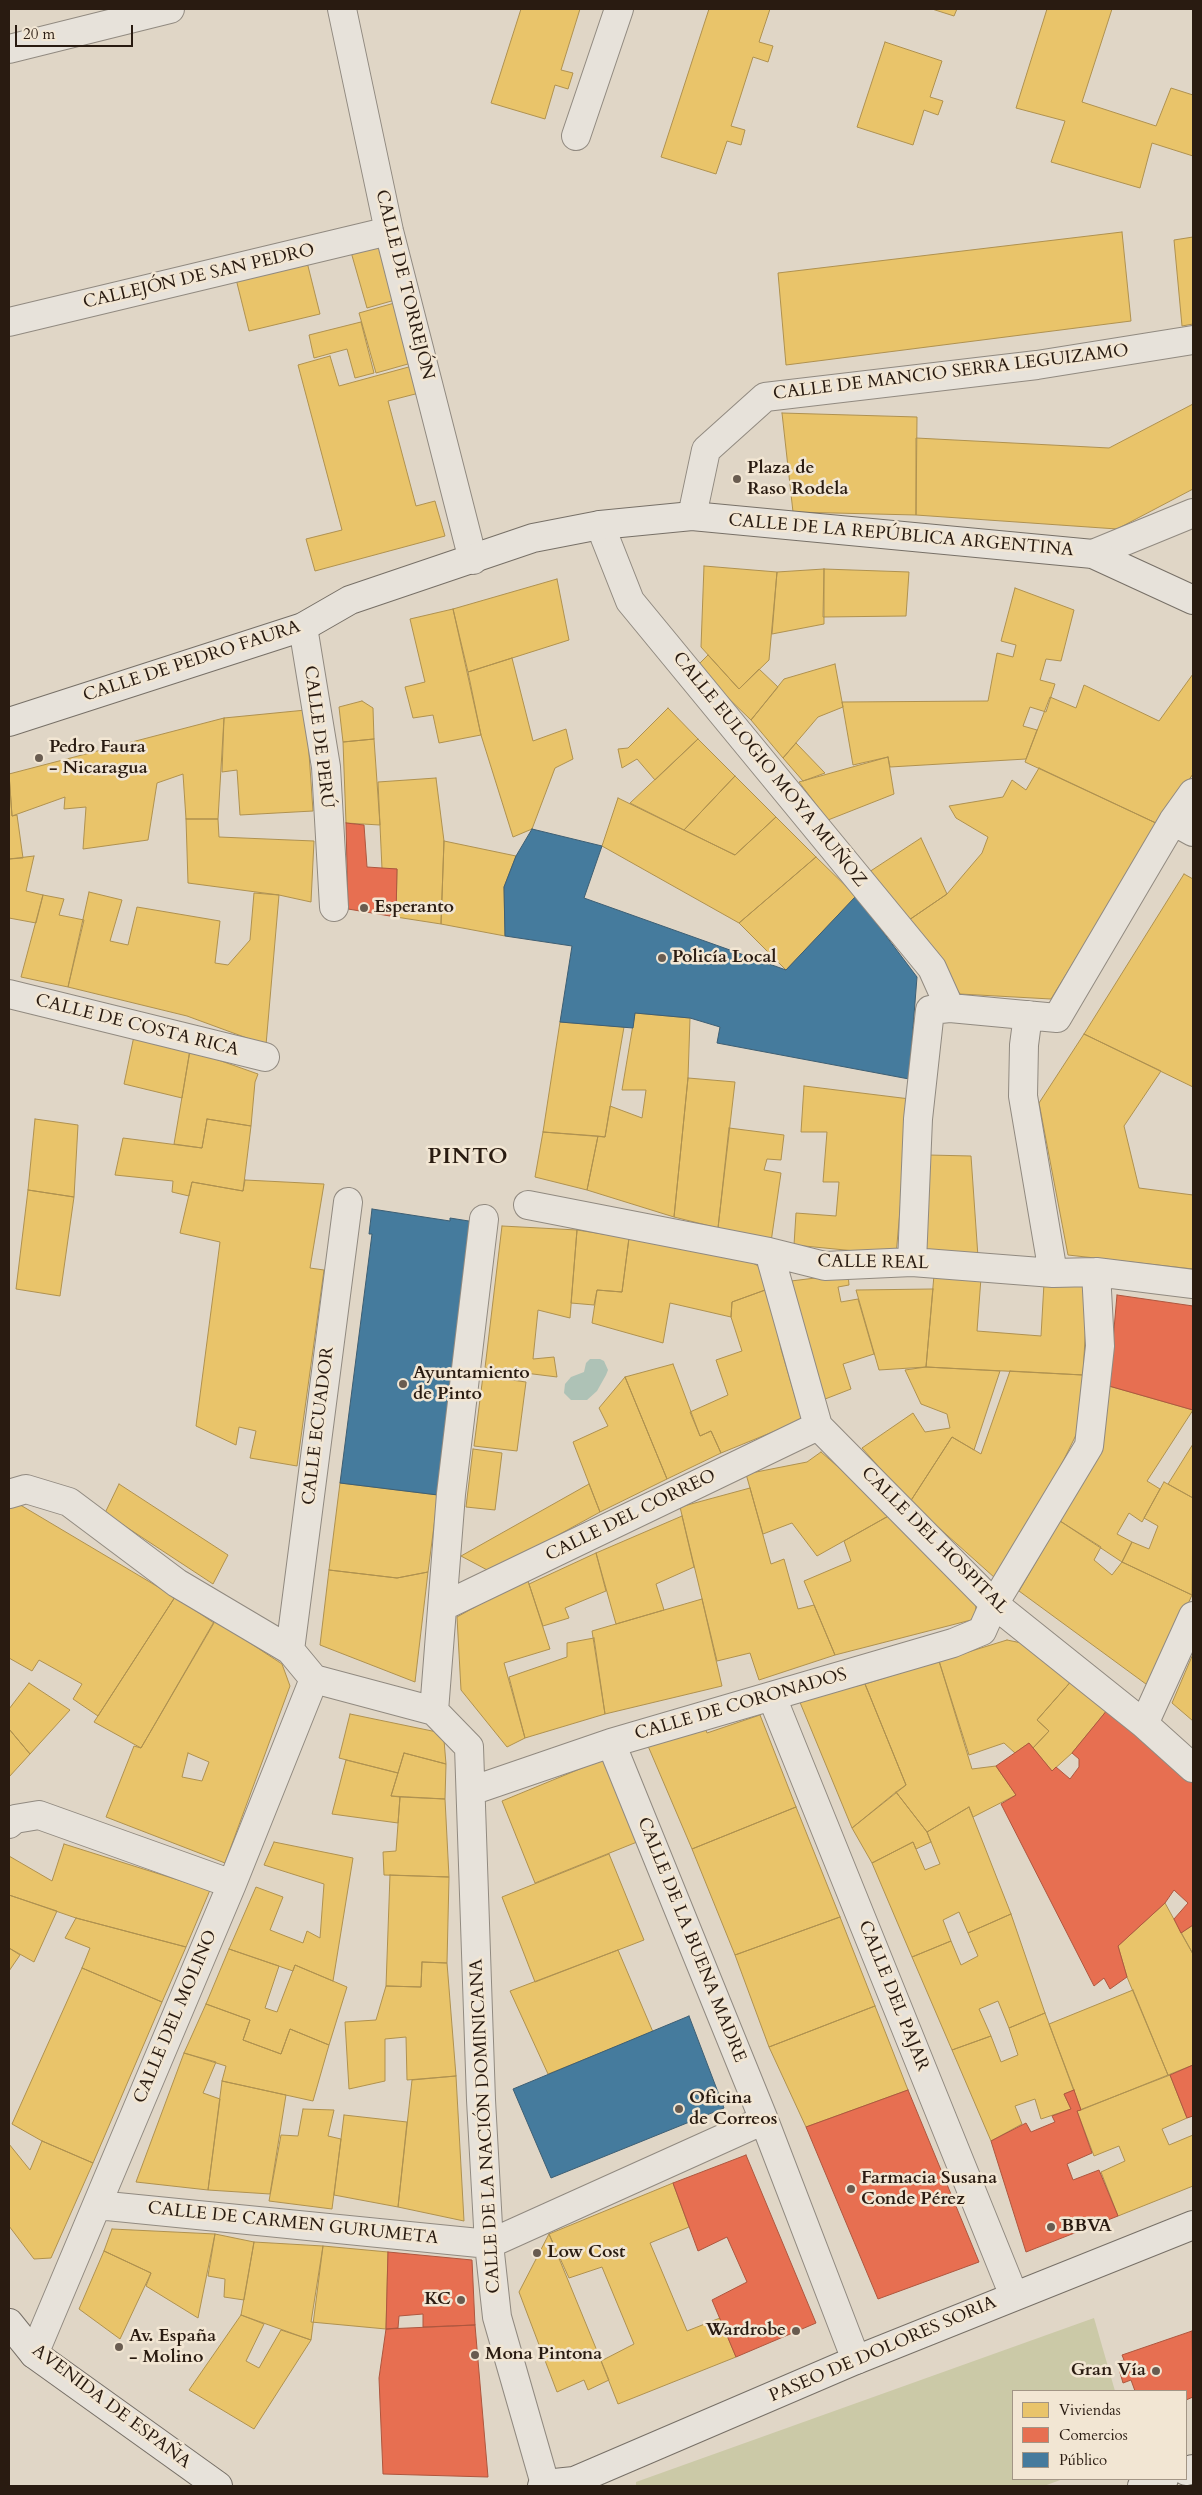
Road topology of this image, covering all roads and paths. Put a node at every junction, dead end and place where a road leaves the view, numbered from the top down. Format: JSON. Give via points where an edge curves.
{"nodes":[{"id":1,"x":170,"y":9,"type":"edge"},
{"id":2,"x":342,"y":9,"type":"edge"},
{"id":3,"x":619,"y":9,"type":"edge"},
{"id":4,"x":9,"y":49,"type":"edge"},
{"id":5,"x":576,"y":136,"type":"dead end"},
{"id":6,"x":389,"y":231,"type":"junction"},
{"id":7,"x":9,"y":322,"type":"edge"},
{"id":8,"x":1193,"y":340,"type":"edge"},
{"id":9,"x":1193,"y":513,"type":"edge"},
{"id":10,"x":692,"y":516,"type":"junction"},
{"id":11,"x":600,"y":525,"type":"junction"},
{"id":12,"x":1093,"y":554,"type":"junction"},
{"id":13,"x":473,"y":560,"type":"junction"},
{"id":14,"x":1193,"y":600,"type":"edge"},
{"id":15,"x":303,"y":627,"type":"junction"},
{"id":16,"x":9,"y":722,"type":"edge"},
{"id":17,"x":1193,"y":793,"type":"edge"},
{"id":18,"x":1183,"y":826,"type":"edge"},
{"id":19,"x":334,"y":906,"type":"dead end"},
{"id":20,"x":9,"y":994,"type":"edge"},
{"id":21,"x":940,"y":1009,"type":"junction"},
{"id":22,"x":1028,"y":1015,"type":"junction"},
{"id":23,"x":264,"y":1057,"type":"dead end"},
{"id":24,"x":348,"y":1202,"type":"dead end"},
{"id":25,"x":528,"y":1204,"type":"dead end"},
{"id":26,"x":484,"y":1219,"type":"dead end"},
{"id":27,"x":769,"y":1252,"type":"junction"},
{"id":28,"x":912,"y":1262,"type":"junction"},
{"id":29,"x":1096,"y":1272,"type":"junction"},
{"id":30,"x":1053,"y":1274,"type":"junction"},
{"id":31,"x":1193,"y":1284,"type":"edge"},
{"id":32,"x":818,"y":1426,"type":"junction"},
{"id":33,"x":9,"y":1494,"type":"edge"},
{"id":34,"x":994,"y":1604,"type":"junction"},
{"id":35,"x":444,"y":1606,"type":"junction"},
{"id":36,"x":1193,"y":1616,"type":"edge"},
{"id":37,"x":290,"y":1650,"type":"junction"},
{"id":38,"x":314,"y":1678,"type":"junction"},
{"id":39,"x":772,"y":1697,"type":"junction"},
{"id":40,"x":434,"y":1710,"type":"junction"},
{"id":41,"x":1144,"y":1724,"type":"junction"},
{"id":42,"x":611,"y":1743,"type":"junction"},
{"id":43,"x":1193,"y":1768,"type":"edge"},
{"id":44,"x":471,"y":1791,"type":"junction"},
{"id":45,"x":9,"y":1824,"type":"edge"},
{"id":46,"x":232,"y":1884,"type":"junction"},
{"id":47,"x":764,"y":2120,"type":"junction"},
{"id":48,"x":98,"y":2205,"type":"junction"},
{"id":49,"x":1193,"y":2226,"type":"edge"},
{"id":50,"x":489,"y":2244,"type":"junction"},
{"id":51,"x":1014,"y":2296,"type":"junction"},
{"id":52,"x":9,"y":2323,"type":"edge"},
{"id":53,"x":34,"y":2354,"type":"junction"},
{"id":54,"x":856,"y":2360,"type":"junction"},
{"id":55,"x":1161,"y":2480,"type":"edge"},
{"id":56,"x":579,"y":2484,"type":"edge"},
{"id":57,"x":543,"y":2485,"type":"edge"},
{"id":58,"x":218,"y":2486,"type":"edge"},
{"id":59,"x":1142,"y":2486,"type":"edge"}],
"edges":[{"from":1,"to":4,"type":"street"},
{"from":2,"to":6,"type":"street","name":"CALLE DE TORREJÓN"},
{"from":3,"to":5,"type":"street"},
{"from":6,"to":7,"type":"street","name":"CALLEJÓN DE SAN PEDRO"},
{"from":6,"to":13,"type":"street","name":"CALLE DE TORREJÓN"},
{"from":8,"to":10,"type":"street","name":"CALLE DE MANCIO SERRA LEGUIZAMO","via":[[1037,365],[766,397],[706,450]]},
{"from":9,"to":12,"type":"street"},
{"from":10,"to":11,"type":"street","name":"CALLE DE LA REPÚBLICA ARGENTINA"},
{"from":10,"to":12,"type":"street","name":"CALLE DE LA REPÚBLICA ARGENTINA"},
{"from":11,"to":13,"type":"street","name":"CALLE DE PEDRO FAURA","via":[[534,538]]},
{"from":11,"to":21,"type":"street","name":"CALLE EULOGIO MOYA MUÑOZ","via":[[630,601],[932,968]]},
{"from":12,"to":14,"type":"street","name":"CALLE DE LA REPÚBLICA ARGENTINA"},
{"from":13,"to":15,"type":"street","name":"CALLE DE PEDRO FAURA","via":[[350,600]]},
{"from":15,"to":16,"type":"street","name":"CALLE DE PEDRO FAURA"},
{"from":15,"to":19,"type":"street","name":"CALLE DE PERÚ","via":[[326,767]]},
{"from":17,"to":18,"type":"street"},
{"from":18,"to":22,"type":"street","via":[[1057,1018]]},
{"from":20,"to":23,"type":"street","name":"CALLE DE COSTA RICA"},
{"from":21,"to":22,"type":"street"},
{"from":21,"to":28,"type":"street","via":[[918,1119]]},
{"from":22,"to":30,"type":"street","via":[[1023,1096]]},
{"from":24,"to":37,"type":"street","name":"CALLE ECUADOR"},
{"from":25,"to":27,"type":"street","name":"CALLE REAL"},
{"from":26,"to":35,"type":"street","via":[[451,1494]]},
{"from":27,"to":28,"type":"street","name":"CALLE REAL","via":[[825,1266]]},
{"from":27,"to":32,"type":"street","name":"CALLE DEL HOSPITAL"},
{"from":28,"to":30,"type":"street","name":"CALLE REAL"},
{"from":29,"to":30,"type":"street","name":"CALLE REAL"},
{"from":29,"to":31,"type":"street","name":"CALLE REAL"},
{"from":29,"to":34,"type":"street","name":"CALLE DE CORONADOS","via":[[1100,1346],[1089,1446]]},
{"from":32,"to":34,"type":"street","name":"CALLE DEL HOSPITAL"},
{"from":32,"to":35,"type":"street","name":"CALLE DEL CORREO"},
{"from":33,"to":37,"type":"street","via":[[26,1489],[69,1502],[177,1583]]},
{"from":34,"to":39,"type":"street","name":"CALLE DE CORONADOS","via":[[982,1631],[953,1643]]},
{"from":34,"to":41,"type":"street","name":"CALLE DEL HOSPITAL"},
{"from":35,"to":40,"type":"street"},
{"from":36,"to":41,"type":"street"},
{"from":37,"to":38,"type":"street"},
{"from":38,"to":40,"type":"street"},
{"from":38,"to":46,"type":"street","name":"CALLE DEL MOLINO"},
{"from":39,"to":42,"type":"street","name":"CALLE DE CORONADOS"},
{"from":39,"to":51,"type":"street","name":"CALLE DEL PAJAR"},
{"from":40,"to":44,"type":"street","name":"CALLE DE LA NACIÓN DOMINICANA","via":[[469,1747]]},
{"from":41,"to":43,"type":"street","name":"CALLE DEL HOSPITAL"},
{"from":42,"to":44,"type":"street","name":"CALLE DE CORONADOS"},
{"from":42,"to":47,"type":"street","name":"CALLE DE LA BUENA MADRE"},
{"from":44,"to":50,"type":"street","name":"CALLE DE LA NACIÓN DOMINICANA"},
{"from":45,"to":46,"type":"street","via":[[15,1819],[39,1815]]},
{"from":46,"to":48,"type":"street","name":"CALLE DEL MOLINO"},
{"from":47,"to":50,"type":"street"},
{"from":47,"to":54,"type":"street","name":"CALLE DE LA BUENA MADRE"},
{"from":48,"to":50,"type":"street","name":"CALLE DE CARMEN GURUMETA"},
{"from":48,"to":53,"type":"street","name":"CALLE DEL MOLINO"},
{"from":49,"to":51,"type":"street","name":"PASEO DE DOLORES SORIA"},
{"from":50,"to":57,"type":"street","name":"CALLE DE LA NACIÓN DOMINICANA","via":[[497,2318]]},
{"from":51,"to":54,"type":"street","name":"PASEO DE DOLORES SORIA"},
{"from":52,"to":53,"type":"street","name":"AVENIDA DE ESPAÑA"},
{"from":53,"to":58,"type":"street","name":"AVENIDA DE ESPAÑA"},
{"from":54,"to":56,"type":"street","name":"PASEO DE DOLORES SORIA"},
{"from":55,"to":59,"type":"street"},
{"from":56,"to":57,"type":"street","name":"PASEO DE DOLORES SORIA"}]}
